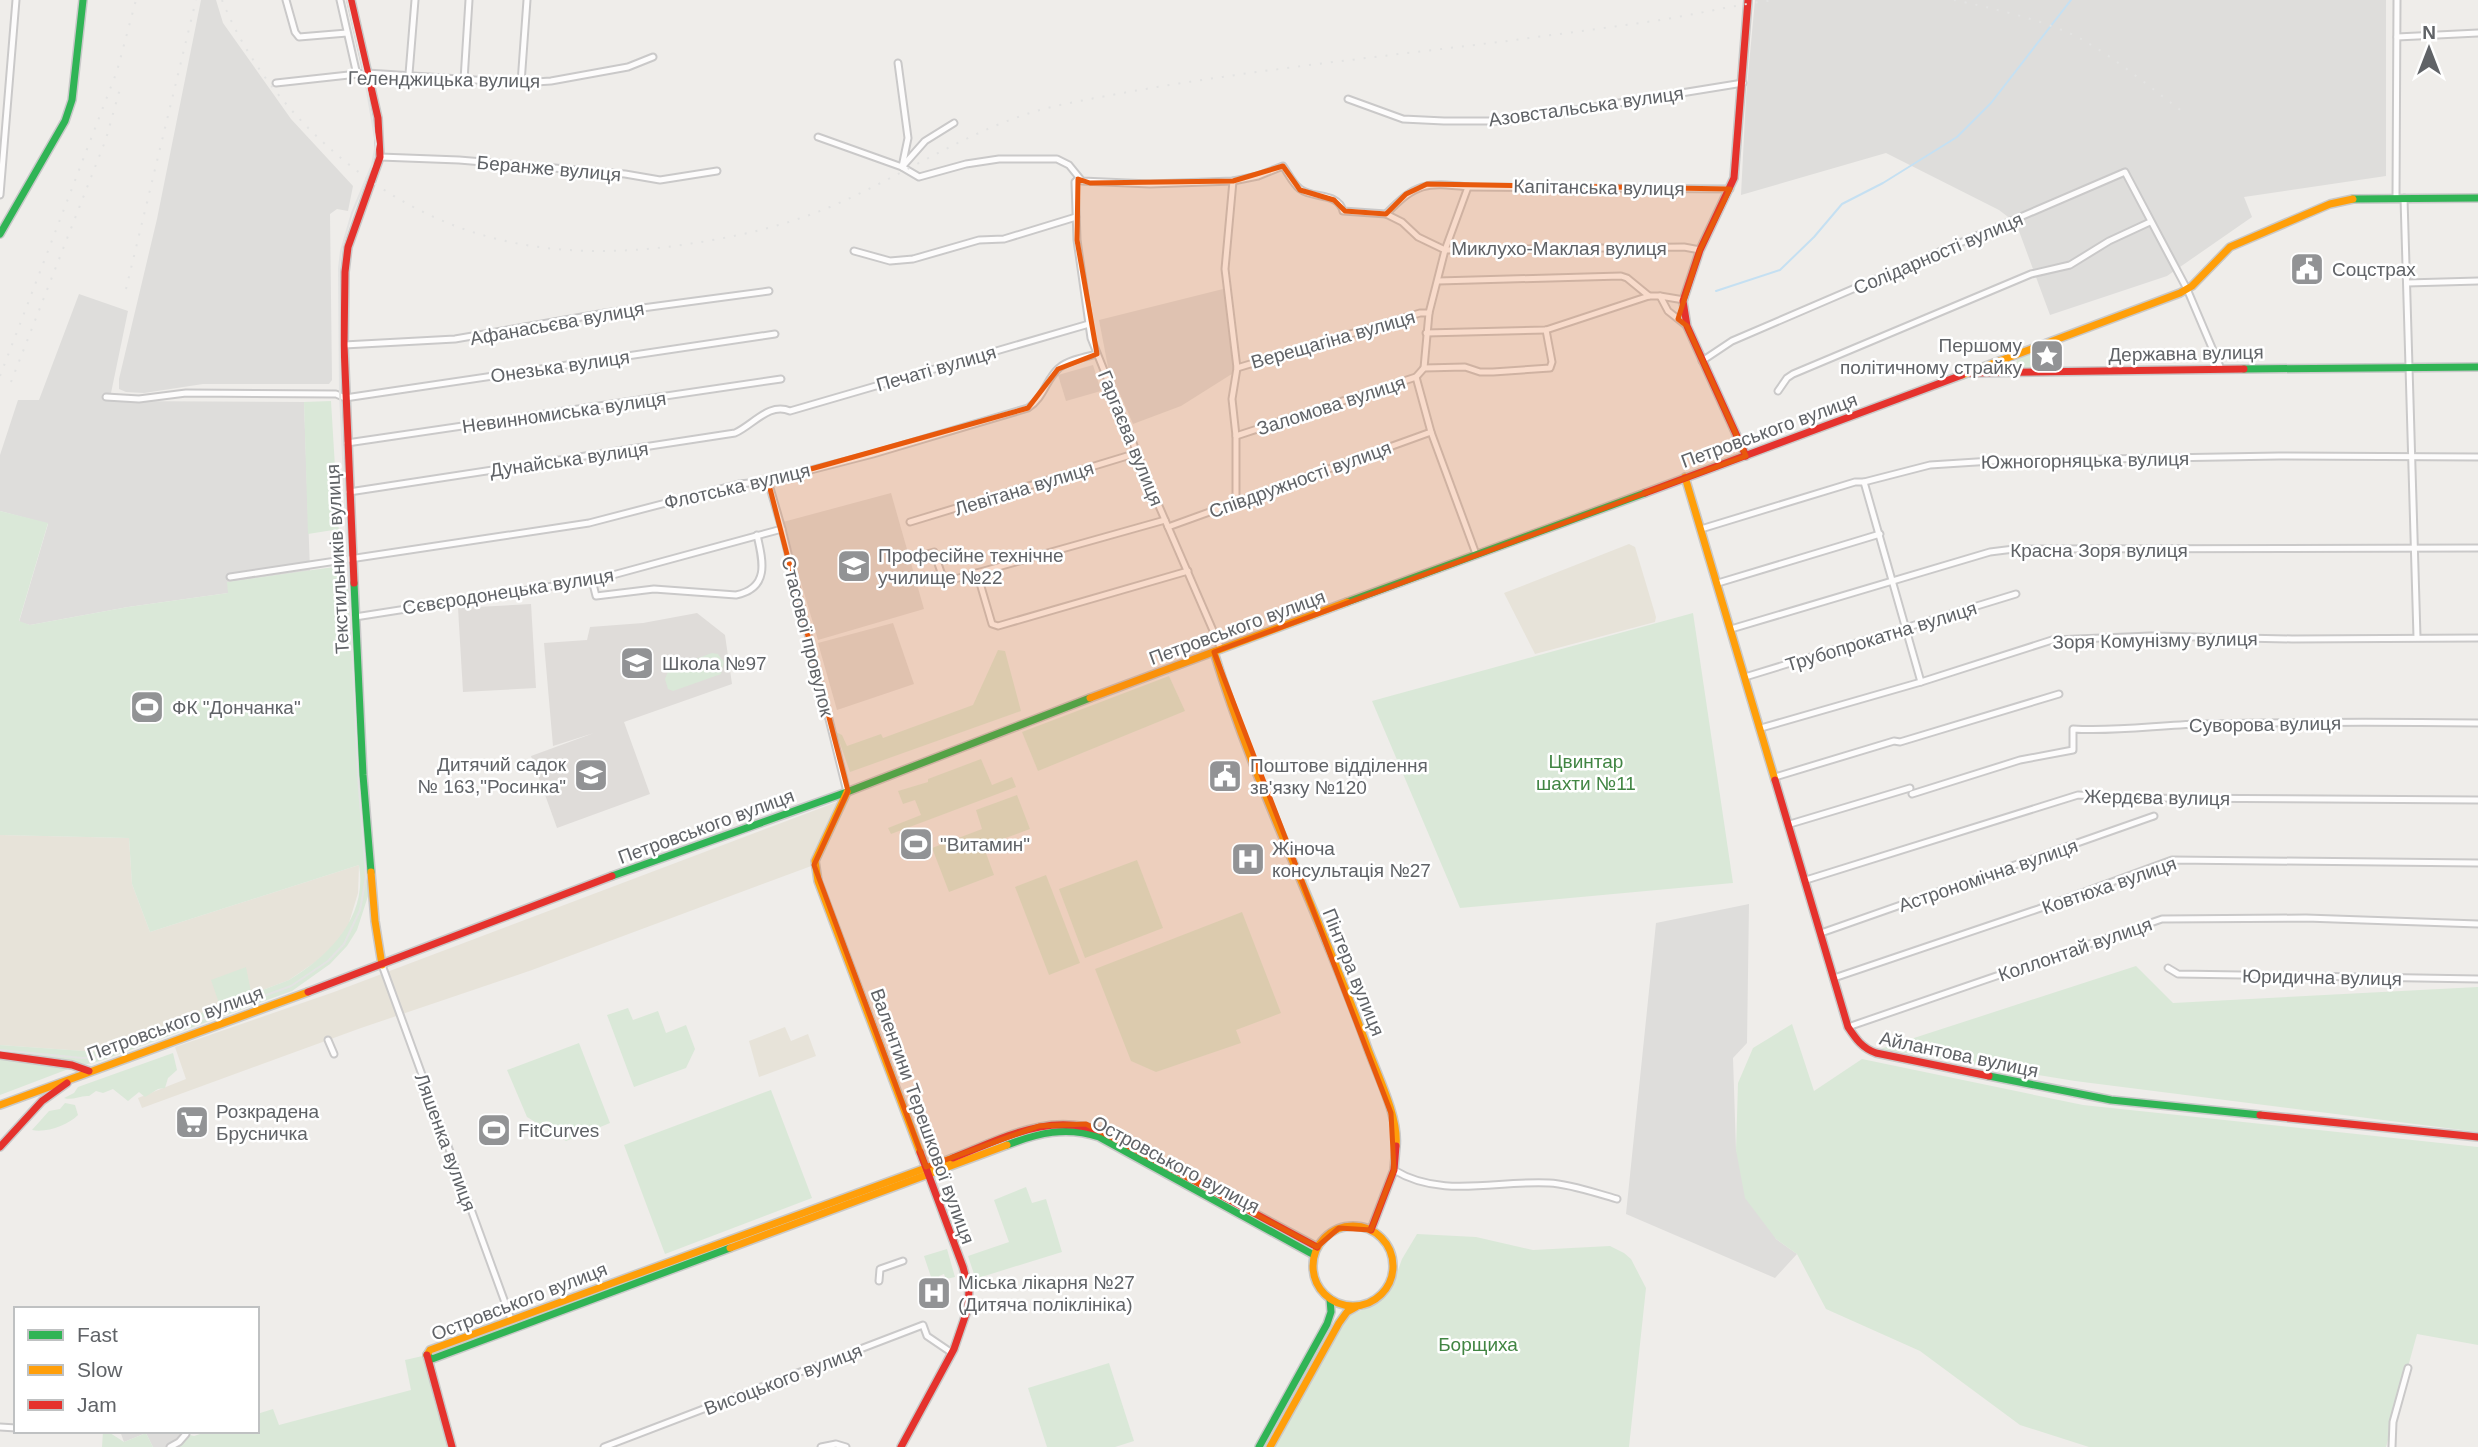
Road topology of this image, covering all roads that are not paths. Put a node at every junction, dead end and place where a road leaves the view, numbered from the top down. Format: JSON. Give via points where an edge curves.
{"nodes":[{"id":1,"x":16,"y":0,"type":"edge"},
{"id":2,"x":83,"y":0,"type":"edge"},
{"id":3,"x":286,"y":0,"type":"edge"},
{"id":4,"x":340,"y":0,"type":"edge"},
{"id":5,"x":351,"y":0,"type":"edge"},
{"id":6,"x":415,"y":0,"type":"edge"},
{"id":7,"x":469,"y":0,"type":"edge"},
{"id":8,"x":527,"y":0,"type":"edge"},
{"id":9,"x":1748,"y":0,"type":"edge"},
{"id":10,"x":2397,"y":0,"type":"edge"},
{"id":11,"x":348,"y":33,"type":"junction"},
{"id":12,"x":2478,"y":33,"type":"edge"},
{"id":13,"x":2397,"y":37,"type":"junction"},
{"id":14,"x":653,"y":57,"type":"dead end"},
{"id":15,"x":898,"y":63,"type":"dead end"},
{"id":16,"x":368,"y":73,"type":"junction"},
{"id":17,"x":409,"y":74,"type":"junction"},
{"id":18,"x":357,"y":75,"type":"junction"},
{"id":19,"x":464,"y":80,"type":"junction"},
{"id":20,"x":276,"y":83,"type":"dead end"},
{"id":21,"x":521,"y":83,"type":"junction"},
{"id":22,"x":1743,"y":83,"type":"junction"},
{"id":23,"x":1348,"y":99,"type":"dead end"},
{"id":24,"x":954,"y":123,"type":"dead end"},
{"id":25,"x":818,"y":137,"type":"dead end"},
{"id":26,"x":380,"y":157,"type":"junction"},
{"id":27,"x":902,"y":167,"type":"junction"},
{"id":28,"x":718,"y":171,"type":"dead end"},
{"id":29,"x":1078,"y":179,"type":"junction"},
{"id":30,"x":1233,"y":181,"type":"junction"},
{"id":31,"x":1468,"y":187,"type":"junction"},
{"id":32,"x":1730,"y":189,"type":"junction"},
{"id":33,"x":0,"y":195,"type":"edge"},
{"id":34,"x":2400,"y":198,"type":"junction"},
{"id":35,"x":2478,"y":198,"type":"edge"},
{"id":36,"x":1386,"y":214,"type":"junction"},
{"id":37,"x":1076,"y":217,"type":"junction"},
{"id":38,"x":2150,"y":222,"type":"junction"},
{"id":39,"x":0,"y":234,"type":"edge"},
{"id":40,"x":1445,"y":250,"type":"junction"},
{"id":41,"x":1700,"y":250,"type":"junction"},
{"id":42,"x":854,"y":251,"type":"dead end"},
{"id":43,"x":1438,"y":281,"type":"junction"},
{"id":44,"x":2478,"y":281,"type":"edge"},
{"id":45,"x":2407,"y":283,"type":"junction"},
{"id":46,"x":2187,"y":289,"type":"junction"},
{"id":47,"x":769,"y":291,"type":"dead end"},
{"id":48,"x":1649,"y":296,"type":"junction"},
{"id":49,"x":1660,"y":296,"type":"junction"},
{"id":50,"x":1684,"y":300,"type":"junction"},
{"id":51,"x":1429,"y":313,"type":"junction"},
{"id":52,"x":1089,"y":324,"type":"junction"},
{"id":53,"x":1686,"y":326,"type":"junction"},
{"id":54,"x":1546,"y":330,"type":"junction"},
{"id":55,"x":1426,"y":333,"type":"junction"},
{"id":56,"x":775,"y":334,"type":"dead end"},
{"id":57,"x":344,"y":345,"type":"junction"},
{"id":58,"x":1097,"y":354,"type":"junction"},
{"id":59,"x":1702,"y":360,"type":"junction"},
{"id":60,"x":2409,"y":367,"type":"junction"},
{"id":61,"x":2478,"y":367,"type":"edge"},
{"id":62,"x":1237,"y":368,"type":"junction"},
{"id":63,"x":1424,"y":368,"type":"junction"},
{"id":64,"x":2221,"y":369,"type":"junction"},
{"id":65,"x":1962,"y":374,"type":"junction"},
{"id":66,"x":1416,"y":377,"type":"junction"},
{"id":67,"x":780,"y":379,"type":"dead end"},
{"id":68,"x":1778,"y":391,"type":"dead end"},
{"id":69,"x":106,"y":397,"type":"dead end"},
{"id":70,"x":345,"y":398,"type":"junction"},
{"id":71,"x":784,"y":408,"type":"joint"},
{"id":72,"x":1431,"y":432,"type":"junction"},
{"id":73,"x":1236,"y":436,"type":"junction"},
{"id":74,"x":347,"y":443,"type":"junction"},
{"id":75,"x":1137,"y":453,"type":"junction"},
{"id":76,"x":1746,"y":456,"type":"junction"},
{"id":77,"x":2412,"y":457,"type":"junction"},
{"id":78,"x":2478,"y":457,"type":"edge"},
{"id":79,"x":1685,"y":477,"type":"junction"},
{"id":80,"x":768,"y":481,"type":"junction"},
{"id":81,"x":1864,"y":482,"type":"junction"},
{"id":82,"x":349,"y":492,"type":"junction"},
{"id":83,"x":1236,"y":502,"type":"junction"},
{"id":84,"x":1165,"y":520,"type":"junction"},
{"id":85,"x":910,"y":522,"type":"dead end"},
{"id":86,"x":1168,"y":527,"type":"junction"},
{"id":87,"x":782,"y":529,"type":"junction"},
{"id":88,"x":1701,"y":529,"type":"junction"},
{"id":89,"x":1880,"y":534,"type":"junction"},
{"id":90,"x":757,"y":535,"type":"junction"},
{"id":91,"x":2415,"y":548,"type":"junction"},
{"id":92,"x":2478,"y":548,"type":"edge"},
{"id":93,"x":1476,"y":554,"type":"junction"},
{"id":94,"x":920,"y":556,"type":"dead end"},
{"id":95,"x":352,"y":559,"type":"junction"},
{"id":96,"x":1188,"y":571,"type":"junction"},
{"id":97,"x":977,"y":573,"type":"junction"},
{"id":98,"x":230,"y":577,"type":"dead end"},
{"id":99,"x":592,"y":580,"type":"junction"},
{"id":100,"x":1894,"y":580,"type":"junction"},
{"id":101,"x":1718,"y":583,"type":"junction"},
{"id":102,"x":2016,"y":594,"type":"dead end"},
{"id":103,"x":355,"y":617,"type":"junction"},
{"id":104,"x":1731,"y":629,"type":"junction"},
{"id":105,"x":1907,"y":629,"type":"junction"},
{"id":106,"x":2417,"y":637,"type":"junction"},
{"id":107,"x":2478,"y":638,"type":"edge"},
{"id":108,"x":1218,"y":650,"type":"junction"},
{"id":109,"x":1745,"y":677,"type":"junction"},
{"id":110,"x":1921,"y":682,"type":"junction"},
{"id":111,"x":2059,"y":694,"type":"dead end"},
{"id":112,"x":2478,"y":723,"type":"edge"},
{"id":113,"x":1761,"y":728,"type":"junction"},
{"id":114,"x":1775,"y":777,"type":"junction"},
{"id":115,"x":847,"y":792,"type":"junction"},
{"id":116,"x":2478,"y":800,"type":"edge"},
{"id":117,"x":2154,"y":816,"type":"dead end"},
{"id":118,"x":1790,"y":824,"type":"junction"},
{"id":119,"x":2478,"y":863,"type":"edge"},
{"id":120,"x":1806,"y":880,"type":"junction"},
{"id":121,"x":2478,"y":924,"type":"edge"},
{"id":122,"x":1821,"y":933,"type":"junction"},
{"id":123,"x":382,"y":965,"type":"junction"},
{"id":124,"x":2168,"y":968,"type":"dead end"},
{"id":125,"x":1834,"y":978,"type":"junction"},
{"id":126,"x":2478,"y":979,"type":"edge"},
{"id":127,"x":1848,"y":1027,"type":"junction"},
{"id":128,"x":328,"y":1040,"type":"dead end"},
{"id":129,"x":334,"y":1054,"type":"dead end"},
{"id":130,"x":0,"y":1055,"type":"edge"},
{"id":131,"x":90,"y":1071,"type":"junction"},
{"id":132,"x":0,"y":1105,"type":"edge"},
{"id":133,"x":2478,"y":1137,"type":"edge"},
{"id":134,"x":0,"y":1147,"type":"edge"},
{"id":135,"x":1394,"y":1170,"type":"junction"},
{"id":136,"x":927,"y":1171,"type":"junction"},
{"id":137,"x":1618,"y":1199,"type":"dead end"},
{"id":138,"x":1371,"y":1230,"type":"junction"},
{"id":139,"x":1315,"y":1251,"type":"junction"},
{"id":140,"x":903,"y":1261,"type":"dead end"},
{"id":141,"x":879,"y":1281,"type":"dead end"},
{"id":142,"x":1330,"y":1299,"type":"junction"},
{"id":143,"x":1360,"y":1305,"type":"junction"},
{"id":144,"x":511,"y":1319,"type":"junction"},
{"id":145,"x":952,"y":1353,"type":"junction"},
{"id":146,"x":427,"y":1355,"type":"junction"},
{"id":147,"x":2407,"y":1368,"type":"dead end"},
{"id":148,"x":186,"y":1434,"type":"dead end"},
{"id":149,"x":170,"y":1447,"type":"edge"},
{"id":150,"x":452,"y":1447,"type":"edge"},
{"id":151,"x":604,"y":1447,"type":"edge"},
{"id":152,"x":821,"y":1447,"type":"edge"},
{"id":153,"x":846,"y":1447,"type":"edge"},
{"id":154,"x":901,"y":1447,"type":"edge"},
{"id":155,"x":1259,"y":1447,"type":"edge"},
{"id":156,"x":1270,"y":1447,"type":"edge"},
{"id":157,"x":2392,"y":1447,"type":"edge"}],
"edges":[{"from":1,"to":33,"type":"street"},
{"from":2,"to":39,"type":"street","via":[[72,100],[65,121]]},
{"from":3,"to":11,"type":"street","via":[[299,37]]},
{"from":4,"to":11,"type":"street"},
{"from":5,"to":16,"type":"street"},
{"from":6,"to":17,"type":"street"},
{"from":7,"to":19,"type":"street"},
{"from":8,"to":21,"type":"street"},
{"from":9,"to":22,"type":"street"},
{"from":10,"to":13,"type":"street"},
{"from":11,"to":18,"type":"street"},
{"from":12,"to":13,"type":"street"},
{"from":13,"to":34,"type":"street"},
{"from":14,"to":21,"type":"street","name":"Геленджицька вулиця","via":[[615,69]]},
{"from":15,"to":27,"type":"street","via":[[908,138]]},
{"from":16,"to":17,"type":"street","name":"Геленджицька вулиця"},
{"from":16,"to":18,"type":"street","name":"Геленджицька вулиця"},
{"from":16,"to":26,"type":"street","via":[[378,118]]},
{"from":17,"to":19,"type":"street","name":"Геленджицька вулиця"},
{"from":18,"to":20,"type":"street","name":"Геленджицька вулиця"},
{"from":19,"to":21,"type":"street","name":"Геленджицька вулиця"},
{"from":22,"to":23,"type":"street","name":"Азовстальська вулиця","via":[[1508,121],[1403,119]]},
{"from":22,"to":32,"type":"street"},
{"from":24,"to":27,"type":"street","via":[[925,141]]},
{"from":25,"to":27,"type":"street"},
{"from":26,"to":28,"type":"street","name":"Беранже вулиця","via":[[660,180]]},
{"from":26,"to":57,"type":"street","name":"Текстильників вулиця","via":[[348,247]]},
{"from":27,"to":29,"type":"street","via":[[919,177],[999,159],[1056,159],[1069,165]]},
{"from":29,"to":30,"type":"street","via":[[1138,184]]},
{"from":29,"to":37,"type":"street","name":"Гаргаєва вулиця"},
{"from":30,"to":36,"type":"street","via":[[1283,166],[1300,190],[1334,200],[1343,211]]},
{"from":30,"to":62,"type":"street","via":[[1225,269]]},
{"from":31,"to":32,"type":"street","name":"Капітанська вулиця"},
{"from":31,"to":36,"type":"street","name":"Капітанська вулиця","via":[[1427,184],[1406,194]]},
{"from":31,"to":40,"type":"street"},
{"from":32,"to":41,"type":"street"},
{"from":34,"to":35,"type":"street","name":"Петровського вулиця"},
{"from":34,"to":45,"type":"street"},
{"from":34,"to":46,"type":"street","name":"Петровського вулиця","via":[[2337,202],[2239,242]]},
{"from":36,"to":40,"type":"street","name":"Миклухо-Маклая вулиця"},
{"from":37,"to":42,"type":"street","via":[[1004,239],[979,240],[913,258],[890,261]]},
{"from":37,"to":52,"type":"street","name":"Гаргаєва вулиця"},
{"from":38,"to":46,"type":"street","name":"Солідарності вулиця"},
{"from":38,"to":59,"type":"street","name":"Солідарності вулиця","via":[[2125,172],[1732,341]]},
{"from":38,"to":68,"type":"street","via":[[2070,265],[2031,274],[1793,374]]},
{"from":40,"to":41,"type":"street","name":"Миклухо-Маклая вулиця"},
{"from":40,"to":43,"type":"street"},
{"from":41,"to":50,"type":"street"},
{"from":43,"to":48,"type":"street","via":[[1621,276]]},
{"from":43,"to":51,"type":"street"},
{"from":44,"to":45,"type":"street"},
{"from":45,"to":60,"type":"street"},
{"from":46,"to":64,"type":"street","name":"Солідарності вулиця"},
{"from":46,"to":65,"type":"street","name":"Петровського вулиця"},
{"from":47,"to":57,"type":"street","name":"Афанасьєва вулиця","via":[[454,340]]},
{"from":48,"to":49,"type":"street","name":"Верещагіна вулиця"},
{"from":48,"to":54,"type":"street","name":"Верещагіна вулиця"},
{"from":49,"to":50,"type":"street","name":"Верещагіна вулиця"},
{"from":49,"to":53,"type":"street","via":[[1668,311]]},
{"from":50,"to":53,"type":"street"},
{"from":51,"to":55,"type":"street"},
{"from":51,"to":62,"type":"street","name":"Верещагіна вулиця"},
{"from":52,"to":58,"type":"street","name":"Гаргаєва вулиця"},
{"from":52,"to":71,"type":"street","name":"Печаті вулиця","via":[[789,411]]},
{"from":53,"to":59,"type":"street"},
{"from":54,"to":55,"type":"street","name":"Верещагіна вулиця"},
{"from":54,"to":63,"type":"street","name":"Заломова вулиця","via":[[1552,362],[1545,370]]},
{"from":55,"to":63,"type":"street"},
{"from":56,"to":70,"type":"street","name":"Онезька вулиця"},
{"from":57,"to":70,"type":"street","name":"Текстильників вулиця"},
{"from":58,"to":75,"type":"street","name":"Гаргаєва вулиця"},
{"from":58,"to":80,"type":"street","name":"Флотська вулиця","via":[[1063,365],[1028,408]]},
{"from":59,"to":76,"type":"street"},
{"from":60,"to":61,"type":"street","name":"Державна вулиця"},
{"from":60,"to":64,"type":"street","name":"Державна вулиця"},
{"from":60,"to":77,"type":"street"},
{"from":62,"to":73,"type":"street","via":[[1232,399]]},
{"from":63,"to":66,"type":"street","name":"Заломова вулиця"},
{"from":64,"to":65,"type":"street","name":"Державна вулиця"},
{"from":65,"to":76,"type":"street","name":"Петровського вулиця"},
{"from":66,"to":72,"type":"street"},
{"from":66,"to":73,"type":"street","name":"Заломова вулиця"},
{"from":67,"to":74,"type":"street","name":"Невинномиська вулиця"},
{"from":69,"to":70,"type":"street","name":"Онезька вулиця","via":[[309,393]]},
{"from":70,"to":74,"type":"street","name":"Текстильників вулиця"},
{"from":71,"to":82,"type":"street","name":"Дунайська вулиця","via":[[761,415],[734,433]]},
{"from":72,"to":83,"type":"street","name":"Співдружності вулиця"},
{"from":72,"to":93,"type":"street"},
{"from":73,"to":83,"type":"street"},
{"from":74,"to":82,"type":"street","name":"Текстильників вулиця"},
{"from":75,"to":84,"type":"street","name":"Гаргаєва вулиця"},
{"from":75,"to":85,"type":"street","name":"Левітана вулиця"},
{"from":76,"to":79,"type":"street","name":"Петровського вулиця"},
{"from":77,"to":78,"type":"street","name":"Южногорняцька вулиця"},
{"from":77,"to":81,"type":"street","name":"Южногорняцька вулиця","via":[[1992,461],[1930,465]]},
{"from":77,"to":91,"type":"street"},
{"from":79,"to":88,"type":"street","name":"Айлантова вулиця"},
{"from":79,"to":93,"type":"street","name":"Петровського вулиця"},
{"from":80,"to":87,"type":"street","name":"Стасової провулок"},
{"from":80,"to":95,"type":"street","name":"Флотська вулиця","via":[[739,484],[589,523]]},
{"from":81,"to":88,"type":"street","name":"Южногорняцька вулиця"},
{"from":81,"to":89,"type":"street"},
{"from":82,"to":95,"type":"street","name":"Текстильників вулиця"},
{"from":83,"to":86,"type":"street","name":"Співдружності вулиця"},
{"from":84,"to":86,"type":"street","name":"Гаргаєва вулиця"},
{"from":84,"to":97,"type":"street"},
{"from":86,"to":96,"type":"street","name":"Гаргаєва вулиця"},
{"from":87,"to":90,"type":"street","name":"Сєвєродонецька вулиця"},
{"from":87,"to":115,"type":"street","name":"Стасової провулок"},
{"from":88,"to":101,"type":"street","name":"Айлантова вулиця"},
{"from":89,"to":100,"type":"street"},
{"from":89,"to":101,"type":"street"},
{"from":90,"to":99,"type":"street","name":"Сєвєродонецька вулиця"},
{"from":90,"to":99,"type":"street","via":[[762,571],[745,593],[654,589],[596,596]]},
{"from":91,"to":92,"type":"street","name":"Красна Зоря вулиця"},
{"from":91,"to":100,"type":"street","name":"Красна Зоря вулиця","via":[[2014,549]]},
{"from":91,"to":106,"type":"street"},
{"from":93,"to":108,"type":"street","name":"Петровського вулиця"},
{"from":94,"to":97,"type":"street","via":[[934,552],[945,580]]},
{"from":95,"to":98,"type":"street","name":"Флотська вулиця"},
{"from":95,"to":103,"type":"street","name":"Текстильників вулиця"},
{"from":96,"to":97,"type":"street","via":[[998,626],[992,624]]},
{"from":96,"to":108,"type":"street","name":"Гаргаєва вулиця"},
{"from":99,"to":103,"type":"street","name":"Сєвєродонецька вулиця"},
{"from":100,"to":104,"type":"street","name":"Красна Зоря вулиця"},
{"from":100,"to":105,"type":"street"},
{"from":101,"to":104,"type":"street","name":"Айлантова вулиця"},
{"from":102,"to":105,"type":"street","name":"Трубопрокатна вулиця"},
{"from":103,"to":123,"type":"street","name":"Текстильників вулиця","via":[[375,921]]},
{"from":104,"to":109,"type":"street","name":"Айлантова вулиця"},
{"from":105,"to":109,"type":"street","name":"Трубопрокатна вулиця"},
{"from":105,"to":110,"type":"street"},
{"from":106,"to":107,"type":"street","name":"Зоря Комунізму вулиця"},
{"from":106,"to":110,"type":"street","name":"Зоря Комунізму вулиця","via":[[2052,640]]},
{"from":108,"to":115,"type":"street","name":"Петровського вулиця"},
{"from":108,"to":135,"type":"street","name":"Пінтера вулиця","via":[[1228,698],[1350,998],[1391,1113],[1396,1141]]},
{"from":109,"to":113,"type":"street","name":"Айлантова вулиця"},
{"from":110,"to":113,"type":"street","name":"Зоря Комунізму вулиця"},
{"from":111,"to":114,"type":"street"},
{"from":112,"to":118,"type":"street","name":"Суворова вулиця","via":[[2295,722],[2073,729],[2073,750],[2020,760]]},
{"from":113,"to":114,"type":"street","name":"Айлантова вулиця"},
{"from":114,"to":118,"type":"street","name":"Айлантова вулиця"},
{"from":115,"to":123,"type":"street","name":"Петровського вулиця"},
{"from":115,"to":136,"type":"street","name":"Валентини Терешкової вулиця","via":[[814,865]]},
{"from":116,"to":120,"type":"street","name":"Жердєва вулиця","via":[[2078,795]]},
{"from":117,"to":122,"type":"street","name":"Астрономічна вулиця"},
{"from":118,"to":120,"type":"street","name":"Айлантова вулиця"},
{"from":119,"to":125,"type":"street","name":"Ковтюха вулиця","via":[[2172,860]]},
{"from":120,"to":122,"type":"street","name":"Айлантова вулиця"},
{"from":121,"to":127,"type":"street","name":"Коллонтай вулиця","via":[[2162,919]]},
{"from":122,"to":125,"type":"street","name":"Айлантова вулиця"},
{"from":123,"to":131,"type":"street","name":"Петровського вулиця"},
{"from":123,"to":144,"type":"street","name":"Ляшенка вулиця"},
{"from":124,"to":126,"type":"street","name":"Юридична вулиця","via":[[2178,974]]},
{"from":125,"to":127,"type":"street","name":"Айлантова вулиця"},
{"from":127,"to":133,"type":"street","name":"Айлантова вулиця","via":[[1866,1051],[2111,1100]]},
{"from":128,"to":129,"type":"street"},
{"from":130,"to":131,"type":"street"},
{"from":131,"to":132,"type":"street","name":"Петровського вулиця"},
{"from":131,"to":134,"type":"street","via":[[42,1101]]},
{"from":135,"to":137,"type":"street","via":[[1411,1180],[1469,1188],[1550,1183]]},
{"from":135,"to":138,"type":"street","name":"Пінтера вулиця"},
{"from":136,"to":139,"type":"street","name":"Островського вулиця","via":[[1060,1129],[1087,1132],[1138,1154]]},
{"from":136,"to":144,"type":"street","name":"Островського вулиця"},
{"from":136,"to":145,"type":"street","name":"Валентини Терешкової вулиця","via":[[968,1290]]},
{"from":136,"to":146,"type":"street","name":"Островського вулиця","via":[[432,1359]]},
{"from":138,"to":139,"type":"street","via":[[1339,1228]]},
{"from":138,"to":143,"type":"street","via":[[1388,1245],[1393,1271],[1383,1293]]},
{"from":139,"to":142,"type":"street","via":[[1316,1282]]},
{"from":140,"to":141,"type":"street","via":[[880,1269]]},
{"from":142,"to":143,"type":"street"},
{"from":142,"to":155,"type":"street","via":[[1327,1324]]},
{"from":143,"to":156,"type":"street","via":[[1339,1323]]},
{"from":144,"to":146,"type":"street","name":"Островського вулиця"},
{"from":145,"to":151,"type":"street","name":"Висоцького вулиця","via":[[927,1336],[922,1325]]},
{"from":145,"to":154,"type":"street","name":"Валентини Терешкової вулиця"},
{"from":146,"to":150,"type":"street"},
{"from":147,"to":157,"type":"street","via":[[2393,1422]]},
{"from":148,"to":149,"type":"street"},
{"from":152,"to":153,"type":"street"}]}
